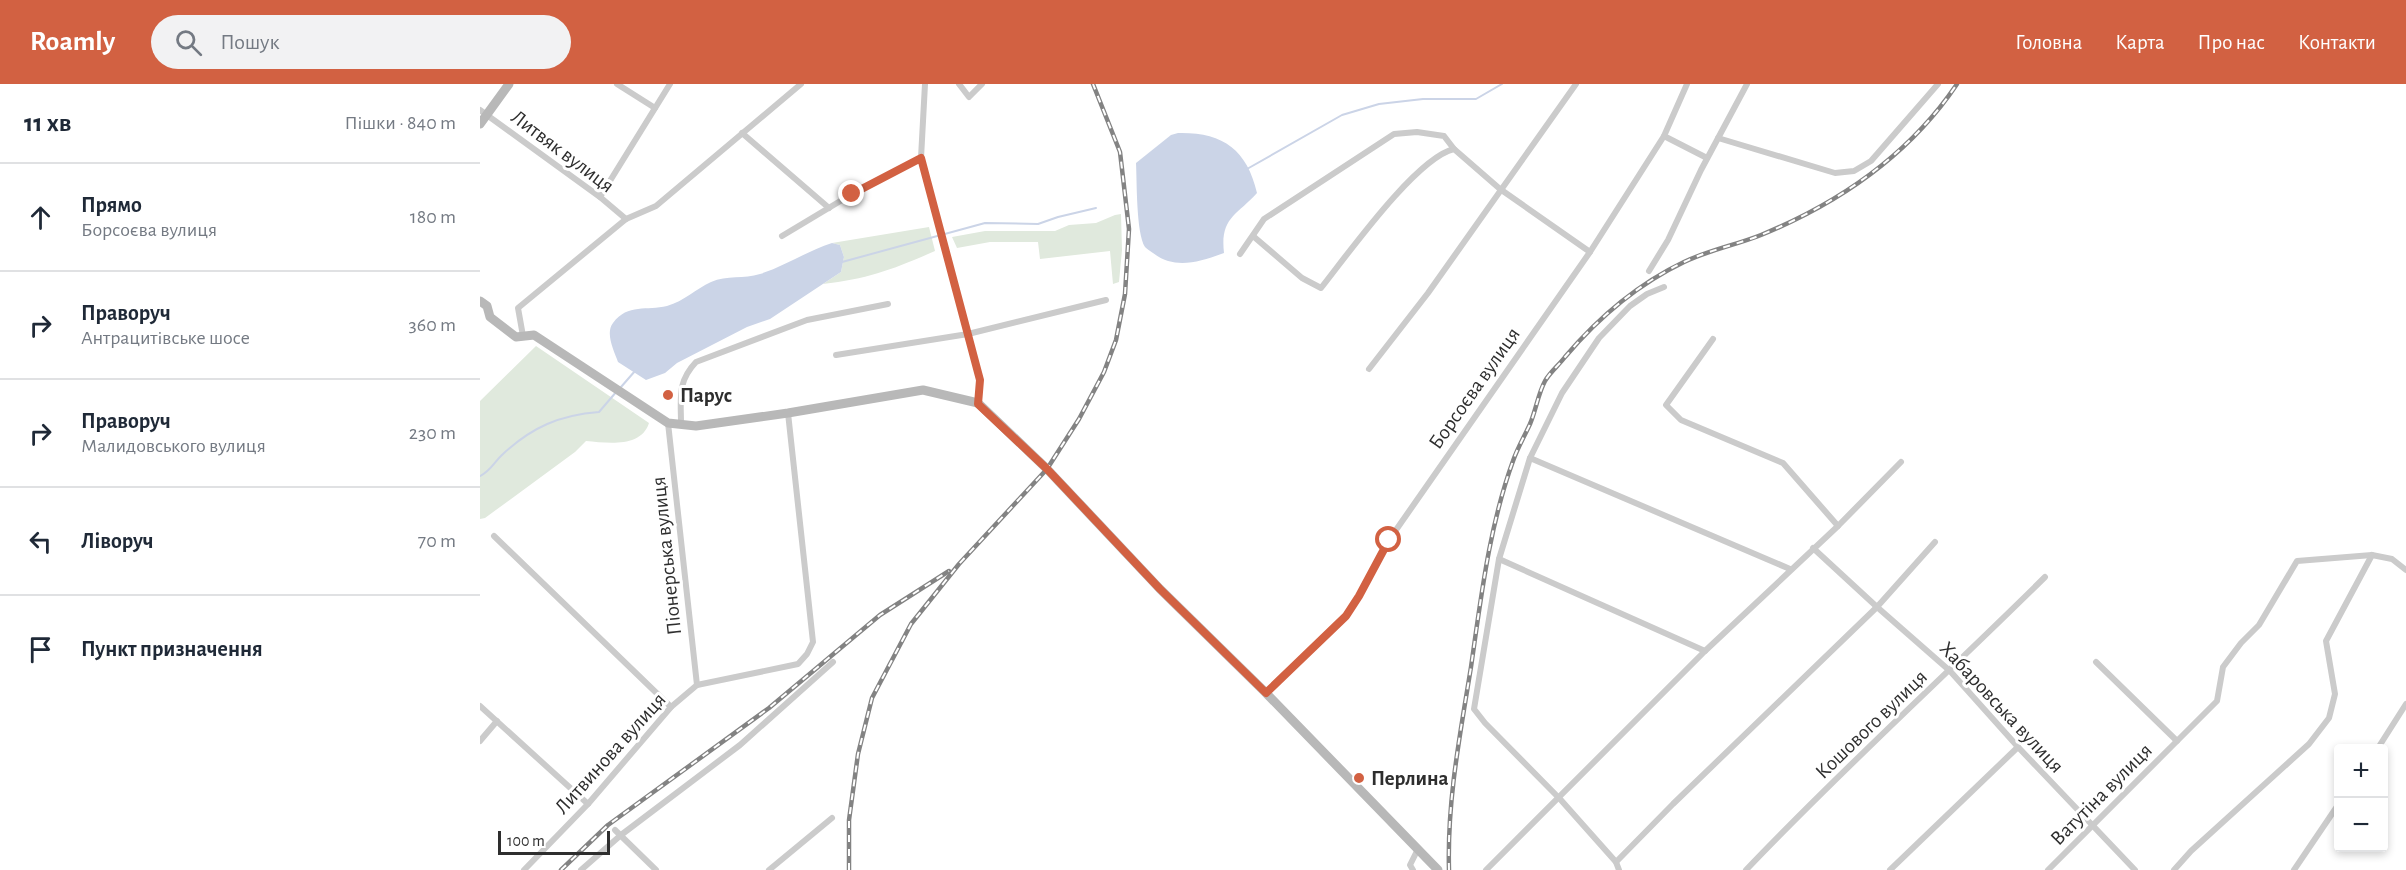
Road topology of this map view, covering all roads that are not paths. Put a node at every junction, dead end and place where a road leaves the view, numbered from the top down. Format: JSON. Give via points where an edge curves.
{"nodes":[{"id":1,"x":509,"y":84,"type":"edge"},
{"id":2,"x":617,"y":84,"type":"edge"},
{"id":3,"x":670,"y":84,"type":"edge"},
{"id":4,"x":801,"y":84,"type":"edge"},
{"id":5,"x":925,"y":84,"type":"edge"},
{"id":6,"x":959,"y":84,"type":"edge"},
{"id":7,"x":982,"y":84,"type":"edge"},
{"id":8,"x":1576,"y":84,"type":"edge"},
{"id":9,"x":1687,"y":84,"type":"edge"},
{"id":10,"x":1747,"y":84,"type":"edge"},
{"id":11,"x":1938,"y":84,"type":"edge"},
{"id":12,"x":655,"y":108,"type":"junction"},
{"id":13,"x":484,"y":112,"type":"edge"},
{"id":14,"x":480,"y":124,"type":"edge"},
{"id":15,"x":742,"y":133,"type":"junction"},
{"id":16,"x":1664,"y":136,"type":"junction"},
{"id":17,"x":1718,"y":138,"type":"junction"},
{"id":18,"x":1454,"y":149,"type":"junction"},
{"id":19,"x":921,"y":158,"type":"junction"},
{"id":20,"x":1707,"y":158,"type":"junction"},
{"id":21,"x":1500,"y":189,"type":"junction"},
{"id":22,"x":600,"y":197,"type":"junction"},
{"id":23,"x":829,"y":208,"type":"junction"},
{"id":24,"x":626,"y":219,"type":"junction"},
{"id":25,"x":782,"y":236,"type":"dead end"},
{"id":26,"x":1253,"y":236,"type":"junction"},
{"id":27,"x":1590,"y":252,"type":"junction"},
{"id":28,"x":1240,"y":254,"type":"dead end"},
{"id":29,"x":1649,"y":271,"type":"dead end"},
{"id":30,"x":1664,"y":287,"type":"dead end"},
{"id":31,"x":1106,"y":300,"type":"dead end"},
{"id":32,"x":484,"y":304,"type":"edge"},
{"id":33,"x":888,"y":304,"type":"dead end"},
{"id":34,"x":968,"y":334,"type":"junction"},
{"id":35,"x":523,"y":336,"type":"junction"},
{"id":36,"x":1713,"y":339,"type":"dead end"},
{"id":37,"x":836,"y":355,"type":"dead end"},
{"id":38,"x":1369,"y":369,"type":"dead end"},
{"id":39,"x":978,"y":404,"type":"junction"},
{"id":40,"x":788,"y":413,"type":"junction"},
{"id":41,"x":668,"y":423,"type":"junction"},
{"id":42,"x":681,"y":424,"type":"junction"},
{"id":43,"x":1530,"y":459,"type":"junction"},
{"id":44,"x":1901,"y":462,"type":"dead end"},
{"id":45,"x":1838,"y":526,"type":"junction"},
{"id":46,"x":494,"y":536,"type":"dead end"},
{"id":47,"x":1935,"y":542,"type":"dead end"},
{"id":48,"x":1813,"y":548,"type":"junction"},
{"id":49,"x":2372,"y":555,"type":"junction"},
{"id":50,"x":1499,"y":559,"type":"junction"},
{"id":51,"x":1790,"y":569,"type":"junction"},
{"id":52,"x":2406,"y":570,"type":"edge"},
{"id":53,"x":2045,"y":577,"type":"dead end"},
{"id":54,"x":1877,"y":607,"type":"junction"},
{"id":55,"x":1705,"y":651,"type":"junction"},
{"id":56,"x":833,"y":662,"type":"dead end"},
{"id":57,"x":2096,"y":662,"type":"dead end"},
{"id":58,"x":1950,"y":671,"type":"junction"},
{"id":59,"x":697,"y":686,"type":"junction"},
{"id":60,"x":1266,"y":693,"type":"junction"},
{"id":61,"x":2406,"y":704,"type":"edge"},
{"id":62,"x":480,"y":706,"type":"edge"},
{"id":63,"x":671,"y":707,"type":"junction"},
{"id":64,"x":497,"y":721,"type":"junction"},
{"id":65,"x":480,"y":741,"type":"edge"},
{"id":66,"x":2177,"y":741,"type":"junction"},
{"id":67,"x":2381,"y":744,"type":"edge"},
{"id":68,"x":2018,"y":747,"type":"junction"},
{"id":69,"x":1560,"y":799,"type":"junction"},
{"id":70,"x":588,"y":804,"type":"junction"},
{"id":71,"x":2334,"y":811,"type":"edge"},
{"id":72,"x":832,"y":818,"type":"dead end"},
{"id":73,"x":2092,"y":827,"type":"junction"},
{"id":74,"x":615,"y":830,"type":"dead end"},
{"id":75,"x":621,"y":835,"type":"junction"},
{"id":76,"x":1417,"y":851,"type":"junction"},
{"id":77,"x":1616,"y":862,"type":"junction"},
{"id":78,"x":524,"y":870,"type":"edge"},
{"id":79,"x":581,"y":870,"type":"edge"},
{"id":80,"x":656,"y":870,"type":"edge"},
{"id":81,"x":769,"y":870,"type":"edge"},
{"id":82,"x":1413,"y":870,"type":"edge"},
{"id":83,"x":1438,"y":870,"type":"edge"},
{"id":84,"x":1486,"y":870,"type":"edge"},
{"id":85,"x":1619,"y":870,"type":"edge"},
{"id":86,"x":1746,"y":870,"type":"edge"},
{"id":87,"x":1890,"y":870,"type":"edge"},
{"id":88,"x":2048,"y":870,"type":"edge"},
{"id":89,"x":2135,"y":870,"type":"edge"},
{"id":90,"x":2174,"y":870,"type":"edge"},
{"id":91,"x":2294,"y":870,"type":"edge"}],
"edges":[{"from":1,"to":13,"type":"main road"},
{"from":2,"to":12,"type":"street"},
{"from":3,"to":12,"type":"street"},
{"from":4,"to":15,"type":"street"},
{"from":5,"to":19,"type":"street"},
{"from":6,"to":7,"type":"street","via":[[969,97]]},
{"from":8,"to":21,"type":"street"},
{"from":9,"to":16,"type":"street","name":"Борсоєва вулиця"},
{"from":10,"to":17,"type":"street"},
{"from":11,"to":17,"type":"street","via":[[1871,161],[1854,171],[1834,173]]},
{"from":12,"to":22,"type":"street"},
{"from":13,"to":14,"type":"main road"},
{"from":13,"to":22,"type":"street","name":"Литвяк вулиця"},
{"from":15,"to":23,"type":"street"},
{"from":15,"to":24,"type":"street","via":[[656,206]]},
{"from":16,"to":20,"type":"street"},
{"from":16,"to":27,"type":"street","name":"Борсоєва вулиця"},
{"from":17,"to":20,"type":"street"},
{"from":18,"to":21,"type":"street"},
{"from":18,"to":26,"type":"street","via":[[1444,136],[1394,134],[1264,219]]},
{"from":18,"to":26,"type":"street","via":[[1413,175],[1321,288],[1302,278]]},
{"from":19,"to":23,"type":"street"},
{"from":19,"to":34,"type":"street"},
{"from":20,"to":29,"type":"street"},
{"from":21,"to":27,"type":"street"},
{"from":21,"to":38,"type":"street"},
{"from":22,"to":24,"type":"street","name":"Литвяк вулиця"},
{"from":23,"to":25,"type":"street"},
{"from":24,"to":35,"type":"street","via":[[518,308]]},
{"from":26,"to":28,"type":"street"},
{"from":27,"to":60,"type":"street","name":"Борсоєва вулиця","via":[[1389,540],[1346,616]]},
{"from":30,"to":43,"type":"street","via":[[1630,306],[1599,338],[1562,393]]},
{"from":31,"to":34,"type":"street"},
{"from":32,"to":35,"type":"main road","via":[[490,317],[516,337]]},
{"from":33,"to":42,"type":"street","via":[[807,320],[696,362],[685,373]]},
{"from":34,"to":37,"type":"street"},
{"from":34,"to":39,"type":"street","via":[[980,380]]},
{"from":35,"to":41,"type":"main road","via":[[534,335]]},
{"from":36,"to":45,"type":"street","via":[[1666,405],[1682,420],[1784,463]]},
{"from":39,"to":40,"type":"main road","via":[[923,390]]},
{"from":39,"to":60,"type":"main road"},
{"from":40,"to":42,"type":"main road","via":[[696,426]]},
{"from":40,"to":59,"type":"street","via":[[813,642],[798,664]]},
{"from":41,"to":42,"type":"main road"},
{"from":41,"to":59,"type":"street","name":"Піонерська вулиця"},
{"from":43,"to":50,"type":"street"},
{"from":43,"to":51,"type":"street"},
{"from":44,"to":45,"type":"street"},
{"from":45,"to":48,"type":"street"},
{"from":46,"to":63,"type":"street"},
{"from":47,"to":54,"type":"street"},
{"from":48,"to":51,"type":"street"},
{"from":48,"to":54,"type":"street","name":"Хабаровська вулиця"},
{"from":49,"to":52,"type":"street","via":[[2392,559]]},
{"from":49,"to":66,"type":"street","name":"Ватутіна вулиця","via":[[2297,561],[2259,625],[2223,667],[2217,701]]},
{"from":49,"to":90,"type":"street","via":[[2326,640],[2336,694],[2329,718],[2301,752]]},
{"from":50,"to":55,"type":"street"},
{"from":50,"to":69,"type":"street","via":[[1474,709]]},
{"from":51,"to":55,"type":"street"},
{"from":53,"to":58,"type":"street","name":"Кошового вулиця"},
{"from":54,"to":58,"type":"street","name":"Хабаровська вулиця"},
{"from":54,"to":77,"type":"street"},
{"from":55,"to":69,"type":"street"},
{"from":56,"to":75,"type":"street","via":[[740,745]]},
{"from":57,"to":66,"type":"street"},
{"from":58,"to":68,"type":"street","name":"Хабаровська вулиця"},
{"from":58,"to":86,"type":"street","name":"Кошового вулиця"},
{"from":59,"to":63,"type":"street","name":"Литвинова вулиця"},
{"from":60,"to":76,"type":"main road"},
{"from":61,"to":67,"type":"street"},
{"from":62,"to":64,"type":"street"},
{"from":63,"to":70,"type":"street","name":"Литвинова вулиця"},
{"from":64,"to":65,"type":"street"},
{"from":64,"to":70,"type":"street"},
{"from":66,"to":73,"type":"street","name":"Ватутіна вулиця"},
{"from":68,"to":73,"type":"street","name":"Хабаровська вулиця"},
{"from":68,"to":87,"type":"street"},
{"from":69,"to":77,"type":"street"},
{"from":69,"to":84,"type":"street"},
{"from":70,"to":78,"type":"street","name":"Литвинова вулиця"},
{"from":71,"to":91,"type":"street"},
{"from":72,"to":81,"type":"street"},
{"from":73,"to":88,"type":"street","name":"Ватутіна вулиця"},
{"from":73,"to":89,"type":"street","name":"Хабаровська вулиця"},
{"from":74,"to":75,"type":"street"},
{"from":75,"to":79,"type":"street"},
{"from":75,"to":80,"type":"street"},
{"from":76,"to":82,"type":"street","via":[[1410,865]]},
{"from":76,"to":83,"type":"main road"},
{"from":77,"to":85,"type":"street"}]}
